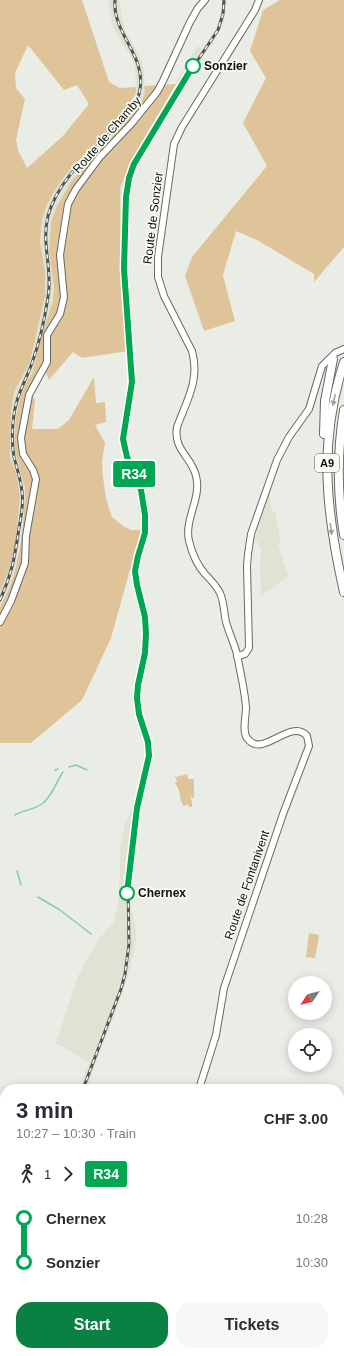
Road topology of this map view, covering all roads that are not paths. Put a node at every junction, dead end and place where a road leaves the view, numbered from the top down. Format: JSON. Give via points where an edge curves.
{"nodes":[{"id":1,"x":205,"y":0,"type":"edge"},
{"id":2,"x":259,"y":0,"type":"edge"},
{"id":3,"x":344,"y":349,"type":"edge"},
{"id":4,"x":334,"y":359,"type":"dead end"},
{"id":5,"x":344,"y":362,"type":"edge"},
{"id":6,"x":344,"y":410,"type":"edge"},
{"id":7,"x":327,"y":468,"type":"junction"},
{"id":8,"x":344,"y":535,"type":"edge"},
{"id":9,"x":344,"y":592,"type":"edge"},
{"id":10,"x":0,"y":622,"type":"edge"},
{"id":11,"x":237,"y":656,"type":"junction"},
{"id":12,"x":264,"y":744,"type":"joint"},
{"id":13,"x":201,"y":1084,"type":"edge"}],
"edges":[{"from":1,"to":10,"type":"street","name":"Route de Chamby","via":[[190,22],[157,92],[132,123],[98,158],[68,204],[60,255],[64,286],[63,303],[60,314],[47,335],[47,362],[29,395],[21,438],[23,454],[34,470],[36,478],[26,536],[25,563],[12,601]]},
{"from":2,"to":11,"type":"street","name":"Route de Sonzier","via":[[174,144],[158,257],[160,286],[194,359],[193,384],[176,434],[179,447],[195,470],[198,483],[188,539],[197,563],[221,596],[226,624]]},
{"from":3,"to":11,"type":"street","via":[[335,353],[322,366],[309,409],[284,446],[249,541],[249,648],[245,654]]},
{"from":4,"to":7,"type":"highway","via":[[324,411]]},
{"from":5,"to":7,"type":"highway","number":"A9","one_way":true,"via":[[331,417]]},
{"from":6,"to":8,"type":"highway","number":"A9","via":[[339,446],[338,484]]},
{"from":7,"to":9,"type":"highway","number":"A9","one_way":true,"via":[[329,510]]},
{"from":11,"to":12,"type":"street","name":"Route de Sonzier","via":[[245,702],[245,735],[252,742]]},
{"from":12,"to":13,"type":"street","name":"Route de Fontanivent","via":[[297,730],[305,733],[309,742],[224,988],[216,1035]]}]}
